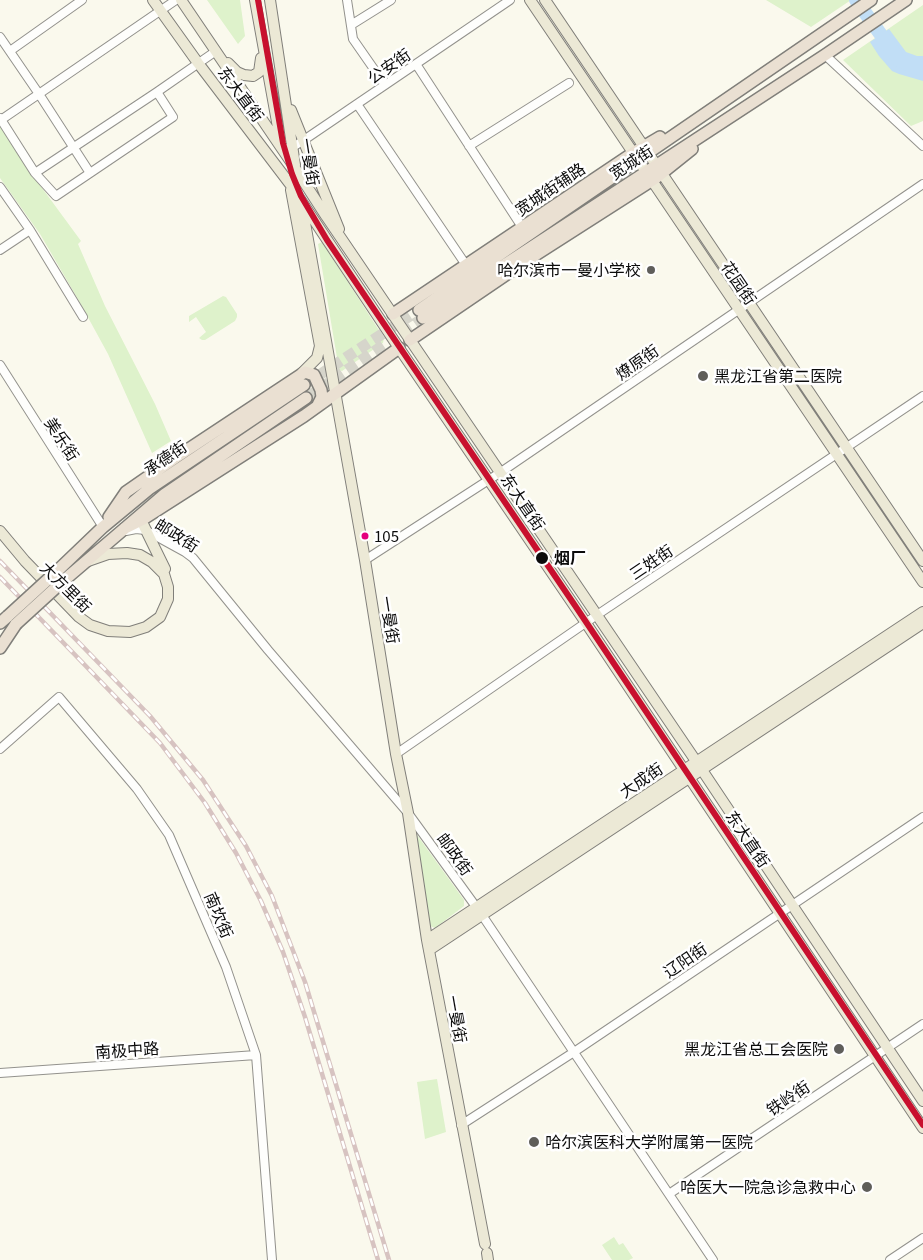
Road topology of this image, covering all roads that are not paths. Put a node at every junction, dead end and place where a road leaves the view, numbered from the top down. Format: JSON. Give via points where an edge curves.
{"nodes":[{"id":1,"x":82,"y":0,"type":"edge"},
{"id":2,"x":153,"y":0,"type":"edge"},
{"id":3,"x":176,"y":0,"type":"edge"},
{"id":4,"x":181,"y":0,"type":"edge"},
{"id":5,"x":255,"y":0,"type":"edge"},
{"id":6,"x":270,"y":0,"type":"edge"},
{"id":7,"x":347,"y":0,"type":"edge"},
{"id":8,"x":391,"y":0,"type":"edge"},
{"id":9,"x":510,"y":0,"type":"edge"},
{"id":10,"x":530,"y":0,"type":"edge"},
{"id":11,"x":545,"y":0,"type":"edge"},
{"id":12,"x":871,"y":0,"type":"edge"},
{"id":13,"x":906,"y":0,"type":"edge"},
{"id":14,"x":161,"y":11,"type":"junction"},
{"id":15,"x":351,"y":25,"type":"junction"},
{"id":16,"x":0,"y":37,"type":"edge"},
{"id":17,"x":262,"y":42,"type":"junction"},
{"id":18,"x":10,"y":51,"type":"junction"},
{"id":19,"x":216,"y":51,"type":"junction"},
{"id":20,"x":825,"y":55,"type":"junction"},
{"id":21,"x":198,"y":63,"type":"junction"},
{"id":22,"x":416,"y":64,"type":"junction"},
{"id":23,"x":569,"y":83,"type":"dead end"},
{"id":24,"x":385,"y":85,"type":"junction"},
{"id":25,"x":157,"y":92,"type":"junction"},
{"id":26,"x":39,"y":94,"type":"junction"},
{"id":27,"x":284,"y":94,"type":"junction"},
{"id":28,"x":358,"y":104,"type":"junction"},
{"id":29,"x":1,"y":119,"type":"edge"},
{"id":30,"x":304,"y":140,"type":"junction"},
{"id":31,"x":469,"y":146,"type":"junction"},
{"id":32,"x":923,"y":146,"type":"edge"},
{"id":33,"x":75,"y":147,"type":"junction"},
{"id":34,"x":293,"y":147,"type":"junction"},
{"id":35,"x":281,"y":148,"type":"junction"},
{"id":36,"x":641,"y":153,"type":"junction"},
{"id":37,"x":295,"y":168,"type":"junction"},
{"id":38,"x":35,"y":173,"type":"junction"},
{"id":39,"x":90,"y":173,"type":"junction"},
{"id":40,"x":654,"y":173,"type":"junction"},
{"id":41,"x":290,"y":184,"type":"junction"},
{"id":42,"x":923,"y":184,"type":"edge"},
{"id":43,"x":0,"y":187,"type":"edge"},
{"id":44,"x":302,"y":202,"type":"junction"},
{"id":45,"x":522,"y":227,"type":"junction"},
{"id":46,"x":30,"y":230,"type":"junction"},
{"id":47,"x":344,"y":244,"type":"junction"},
{"id":48,"x":0,"y":250,"type":"edge"},
{"id":49,"x":466,"y":265,"type":"junction"},
{"id":50,"x":748,"y":302,"type":"junction"},
{"id":51,"x":739,"y":309,"type":"junction"},
{"id":52,"x":393,"y":314,"type":"junction"},
{"id":53,"x":84,"y":317,"type":"dead end"},
{"id":54,"x":410,"y":340,"type":"junction"},
{"id":55,"x":399,"y":348,"type":"junction"},
{"id":56,"x":0,"y":365,"type":"edge"},
{"id":57,"x":302,"y":373,"type":"junction"},
{"id":58,"x":304,"y":385,"type":"tunnel mouth"},
{"id":59,"x":336,"y":392,"type":"junction"},
{"id":60,"x":923,"y":396,"type":"edge"},
{"id":61,"x":306,"y":398,"type":"tunnel mouth"},
{"id":62,"x":318,"y":406,"type":"junction"},
{"id":63,"x":846,"y":447,"type":"junction"},
{"id":64,"x":837,"y":454,"type":"junction"},
{"id":65,"x":501,"y":472,"type":"junction"},
{"id":66,"x":489,"y":480,"type":"junction"},
{"id":67,"x":143,"y":525,"type":"junction"},
{"id":68,"x":103,"y":527,"type":"junction"},
{"id":69,"x":125,"y":528,"type":"junction"},
{"id":70,"x":0,"y":531,"type":"edge"},
{"id":71,"x":0,"y":535,"type":"edge"},
{"id":72,"x":115,"y":536,"type":"junction"},
{"id":73,"x":366,"y":560,"type":"junction"},
{"id":74,"x":86,"y":561,"type":"junction"},
{"id":75,"x":923,"y":561,"type":"edge"},
{"id":76,"x":59,"y":577,"type":"junction"},
{"id":77,"x":923,"y":582,"type":"edge"},
{"id":78,"x":923,"y":612,"type":"edge"},
{"id":79,"x":597,"y":615,"type":"junction"},
{"id":80,"x":6,"y":620,"type":"edge"},
{"id":81,"x":586,"y":622,"type":"junction"},
{"id":82,"x":923,"y":623,"type":"edge"},
{"id":83,"x":0,"y":638,"type":"edge"},
{"id":84,"x":0,"y":648,"type":"edge"},
{"id":85,"x":0,"y":749,"type":"edge"},
{"id":86,"x":396,"y":754,"type":"junction"},
{"id":87,"x":699,"y":766,"type":"junction"},
{"id":88,"x":687,"y":774,"type":"junction"},
{"id":89,"x":408,"y":813,"type":"junction"},
{"id":90,"x":923,"y":817,"type":"edge"},
{"id":91,"x":792,"y":905,"type":"junction"},
{"id":92,"x":479,"y":911,"type":"junction"},
{"id":93,"x":780,"y":913,"type":"junction"},
{"id":94,"x":428,"y":945,"type":"junction"},
{"id":95,"x":923,"y":1024,"type":"edge"},
{"id":96,"x":887,"y":1048,"type":"junction"},
{"id":97,"x":574,"y":1052,"type":"junction"},
{"id":98,"x":256,"y":1055,"type":"junction"},
{"id":99,"x":875,"y":1056,"type":"junction"},
{"id":100,"x":0,"y":1073,"type":"edge"},
{"id":101,"x":923,"y":1101,"type":"edge"},
{"id":102,"x":461,"y":1125,"type":"junction"},
{"id":103,"x":923,"y":1128,"type":"edge"},
{"id":104,"x":669,"y":1194,"type":"junction"},
{"id":105,"x":923,"y":1238,"type":"edge"},
{"id":106,"x":486,"y":1253,"type":"edge"},
{"id":107,"x":272,"y":1260,"type":"edge"},
{"id":108,"x":713,"y":1260,"type":"edge"},
{"id":109,"x":890,"y":1260,"type":"edge"}],
"edges":[{"from":1,"to":18,"type":"street"},
{"from":2,"to":14,"type":"main road","name":"东大直街"},
{"from":3,"to":14,"type":"street"},
{"from":4,"to":19,"type":"main road","name":"东大直街"},
{"from":5,"to":17,"type":"main road","name":"一曼街"},
{"from":6,"to":27,"type":"main road","name":"一曼街"},
{"from":7,"to":15,"type":"street"},
{"from":8,"to":15,"type":"street"},
{"from":9,"to":22,"type":"street","name":"公安街"},
{"from":10,"to":36,"type":"main road","name":"花园街"},
{"from":11,"to":36,"type":"main road","name":"花园街"},
{"from":12,"to":36,"type":"highway","name":"宽城街","via":[[729,98]]},
{"from":13,"to":20,"type":"highway","name":"宽城街"},
{"from":14,"to":21,"type":"main road","name":"东大直街"},
{"from":14,"to":26,"type":"street"},
{"from":15,"to":24,"type":"street","via":[[353,40]]},
{"from":16,"to":18,"type":"street"},
{"from":17,"to":19,"type":"main road","via":[[261,68],[253,76],[237,72]]},
{"from":17,"to":35,"type":"main road","name":"一曼街"},
{"from":18,"to":26,"type":"street"},
{"from":19,"to":21,"type":"street"},
{"from":19,"to":35,"type":"main road","name":"东大直街"},
{"from":20,"to":32,"type":"street"},
{"from":20,"to":40,"type":"highway","name":"宽城街","via":[[736,113]]},
{"from":21,"to":25,"type":"street"},
{"from":21,"to":41,"type":"main road","name":"东大直街"},
{"from":22,"to":24,"type":"street","name":"公安街"},
{"from":22,"to":31,"type":"street"},
{"from":23,"to":31,"type":"street"},
{"from":24,"to":28,"type":"street","name":"公安街"},
{"from":25,"to":33,"type":"street"},
{"from":25,"to":39,"type":"street","via":[[173,117]]},
{"from":26,"to":29,"type":"street"},
{"from":26,"to":33,"type":"street"},
{"from":27,"to":30,"type":"main road"},
{"from":27,"to":34,"type":"main road","name":"一曼街"},
{"from":28,"to":30,"type":"street","name":"公安街"},
{"from":28,"to":49,"type":"street"},
{"from":29,"to":38,"type":"street"},
{"from":30,"to":34,"type":"street","name":"公安街"},
{"from":30,"to":47,"type":"main road"},
{"from":31,"to":45,"type":"street"},
{"from":33,"to":38,"type":"street"},
{"from":33,"to":39,"type":"street"},
{"from":34,"to":35,"type":"street","name":"公安街"},
{"from":34,"to":37,"type":"main road","name":"一曼街"},
{"from":35,"to":37,"type":"main road","name":"东大直街"},
{"from":35,"to":41,"type":"main road","name":"一曼街"},
{"from":36,"to":40,"type":"main road","name":"花园街"},
{"from":36,"to":40,"type":"highway","name":"宽城街","via":[[421,314]]},
{"from":36,"to":45,"type":"highway","name":"宽城街辅路"},
{"from":37,"to":44,"type":"main road","name":"一曼街"},
{"from":37,"to":47,"type":"main road","name":"东大直街"},
{"from":38,"to":39,"type":"street","via":[[56,196]]},
{"from":40,"to":50,"type":"main road","name":"花园街"},
{"from":40,"to":51,"type":"main road","name":"花园街"},
{"from":40,"to":54,"type":"highway"},
{"from":41,"to":44,"type":"main road","name":"东大直街"},
{"from":41,"to":57,"type":"main road","name":"一曼街","via":[[320,346],[317,358]]},
{"from":42,"to":50,"type":"street","name":"燎原街"},
{"from":43,"to":46,"type":"street"},
{"from":44,"to":55,"type":"main road","name":"东大直街"},
{"from":44,"to":59,"type":"main road","name":"一曼街"},
{"from":45,"to":49,"type":"highway","name":"宽城街辅路"},
{"from":46,"to":48,"type":"street"},
{"from":46,"to":53,"type":"street"},
{"from":47,"to":52,"type":"main road","name":"东大直街"},
{"from":49,"to":52,"type":"highway","name":"宽城街辅路"},
{"from":50,"to":51,"type":"street","name":"燎原街"},
{"from":50,"to":63,"type":"main road","name":"花园街"},
{"from":51,"to":64,"type":"main road","name":"花园街"},
{"from":51,"to":65,"type":"street","name":"燎原街"},
{"from":52,"to":54,"type":"main road","name":"东大直街"},
{"from":54,"to":65,"type":"main road","name":"东大直街"},
{"from":55,"to":59,"type":"highway"},
{"from":55,"to":66,"type":"main road","name":"东大直街"},
{"from":56,"to":68,"type":"street","name":"美乐街"},
{"from":57,"to":62,"type":"highway","via":[[309,372],[317,381],[322,394]]},
{"from":57,"to":68,"type":"highway","via":[[126,492]]},
{"from":58,"to":68,"type":"highway","name":"承德街","via":[[149,489]]},
{"from":59,"to":62,"type":"highway"},
{"from":59,"to":73,"type":"main road","name":"一曼街"},
{"from":60,"to":63,"type":"street","name":"三姓街"},
{"from":61,"to":69,"type":"highway","name":"承德街","via":[[165,494]]},
{"from":62,"to":67,"type":"highway"},
{"from":63,"to":64,"type":"street","name":"三姓街"},
{"from":63,"to":75,"type":"main road","name":"花园街"},
{"from":64,"to":77,"type":"main road","name":"花园街"},
{"from":64,"to":79,"type":"street","name":"三姓街"},
{"from":65,"to":66,"type":"street","name":"燎原街"},
{"from":65,"to":79,"type":"main road","name":"东大直街"},
{"from":66,"to":73,"type":"street","name":"燎原街"},
{"from":66,"to":81,"type":"main road","name":"东大直街"},
{"from":67,"to":69,"type":"highway"},
{"from":67,"to":71,"type":"main road","name":"大方里街","via":[[170,579],[172,596],[166,616],[156,626],[136,635],[100,633],[80,623],[24,566]]},
{"from":67,"to":72,"type":"street","name":"邮政街","via":[[140,529]]},
{"from":67,"to":89,"type":"street","name":"邮政街","via":[[193,558]]},
{"from":68,"to":76,"type":"highway","name":"承德街"},
{"from":69,"to":72,"type":"highway","name":"承德街"},
{"from":70,"to":74,"type":"main road","name":"大方里街","via":[[79,617],[101,630],[130,632],[156,621],[163,612],[168,599],[166,577],[152,562],[140,555],[119,553]]},
{"from":72,"to":74,"type":"highway","name":"承德街"},
{"from":73,"to":86,"type":"main road","name":"一曼街"},
{"from":74,"to":76,"type":"highway","name":"承德街"},
{"from":76,"to":80,"type":"highway","bridge":true},
{"from":78,"to":87,"type":"main road","name":"大成街"},
{"from":79,"to":81,"type":"street","name":"三姓街"},
{"from":79,"to":87,"type":"main road","name":"东大直街"},
{"from":80,"to":83,"type":"highway"},
{"from":80,"to":84,"type":"highway"},
{"from":81,"to":86,"type":"street","name":"三姓街"},
{"from":81,"to":88,"type":"main road","name":"东大直街"},
{"from":82,"to":87,"type":"main road","name":"大成街"},
{"from":85,"to":98,"type":"street","name":"南坎街","via":[[59,697],[131,782],[169,835],[226,967]]},
{"from":86,"to":89,"type":"main road","name":"一曼街"},
{"from":87,"to":88,"type":"main road","name":"大成街"},
{"from":87,"to":91,"type":"main road","name":"东大直街"},
{"from":88,"to":92,"type":"main road","name":"大成街"},
{"from":88,"to":93,"type":"main road","name":"东大直街"},
{"from":89,"to":92,"type":"street","name":"邮政街"},
{"from":89,"to":94,"type":"main road","name":"一曼街"},
{"from":90,"to":91,"type":"street","name":"辽阳街"},
{"from":91,"to":93,"type":"street","name":"辽阳街"},
{"from":91,"to":96,"type":"main road","name":"东大直街"},
{"from":92,"to":94,"type":"main road","name":"大成街"},
{"from":92,"to":97,"type":"street","name":"邮政街"},
{"from":93,"to":97,"type":"street","name":"辽阳街"},
{"from":93,"to":99,"type":"main road","name":"东大直街"},
{"from":94,"to":102,"type":"main road","name":"一曼街"},
{"from":95,"to":96,"type":"street","name":"铁岭街"},
{"from":96,"to":99,"type":"street","name":"铁岭街"},
{"from":96,"to":101,"type":"main road","name":"东大直街"},
{"from":97,"to":102,"type":"street","name":"辽阳街"},
{"from":97,"to":104,"type":"street","name":"邮政街"},
{"from":98,"to":100,"type":"street","name":"南极中路"},
{"from":98,"to":107,"type":"street","name":"南坎街"},
{"from":99,"to":103,"type":"main road","name":"东大直街"},
{"from":99,"to":104,"type":"street","name":"铁岭街"},
{"from":102,"to":106,"type":"main road","name":"一曼街"},
{"from":104,"to":108,"type":"street","name":"邮政街"},
{"from":105,"to":109,"type":"street"}]}
